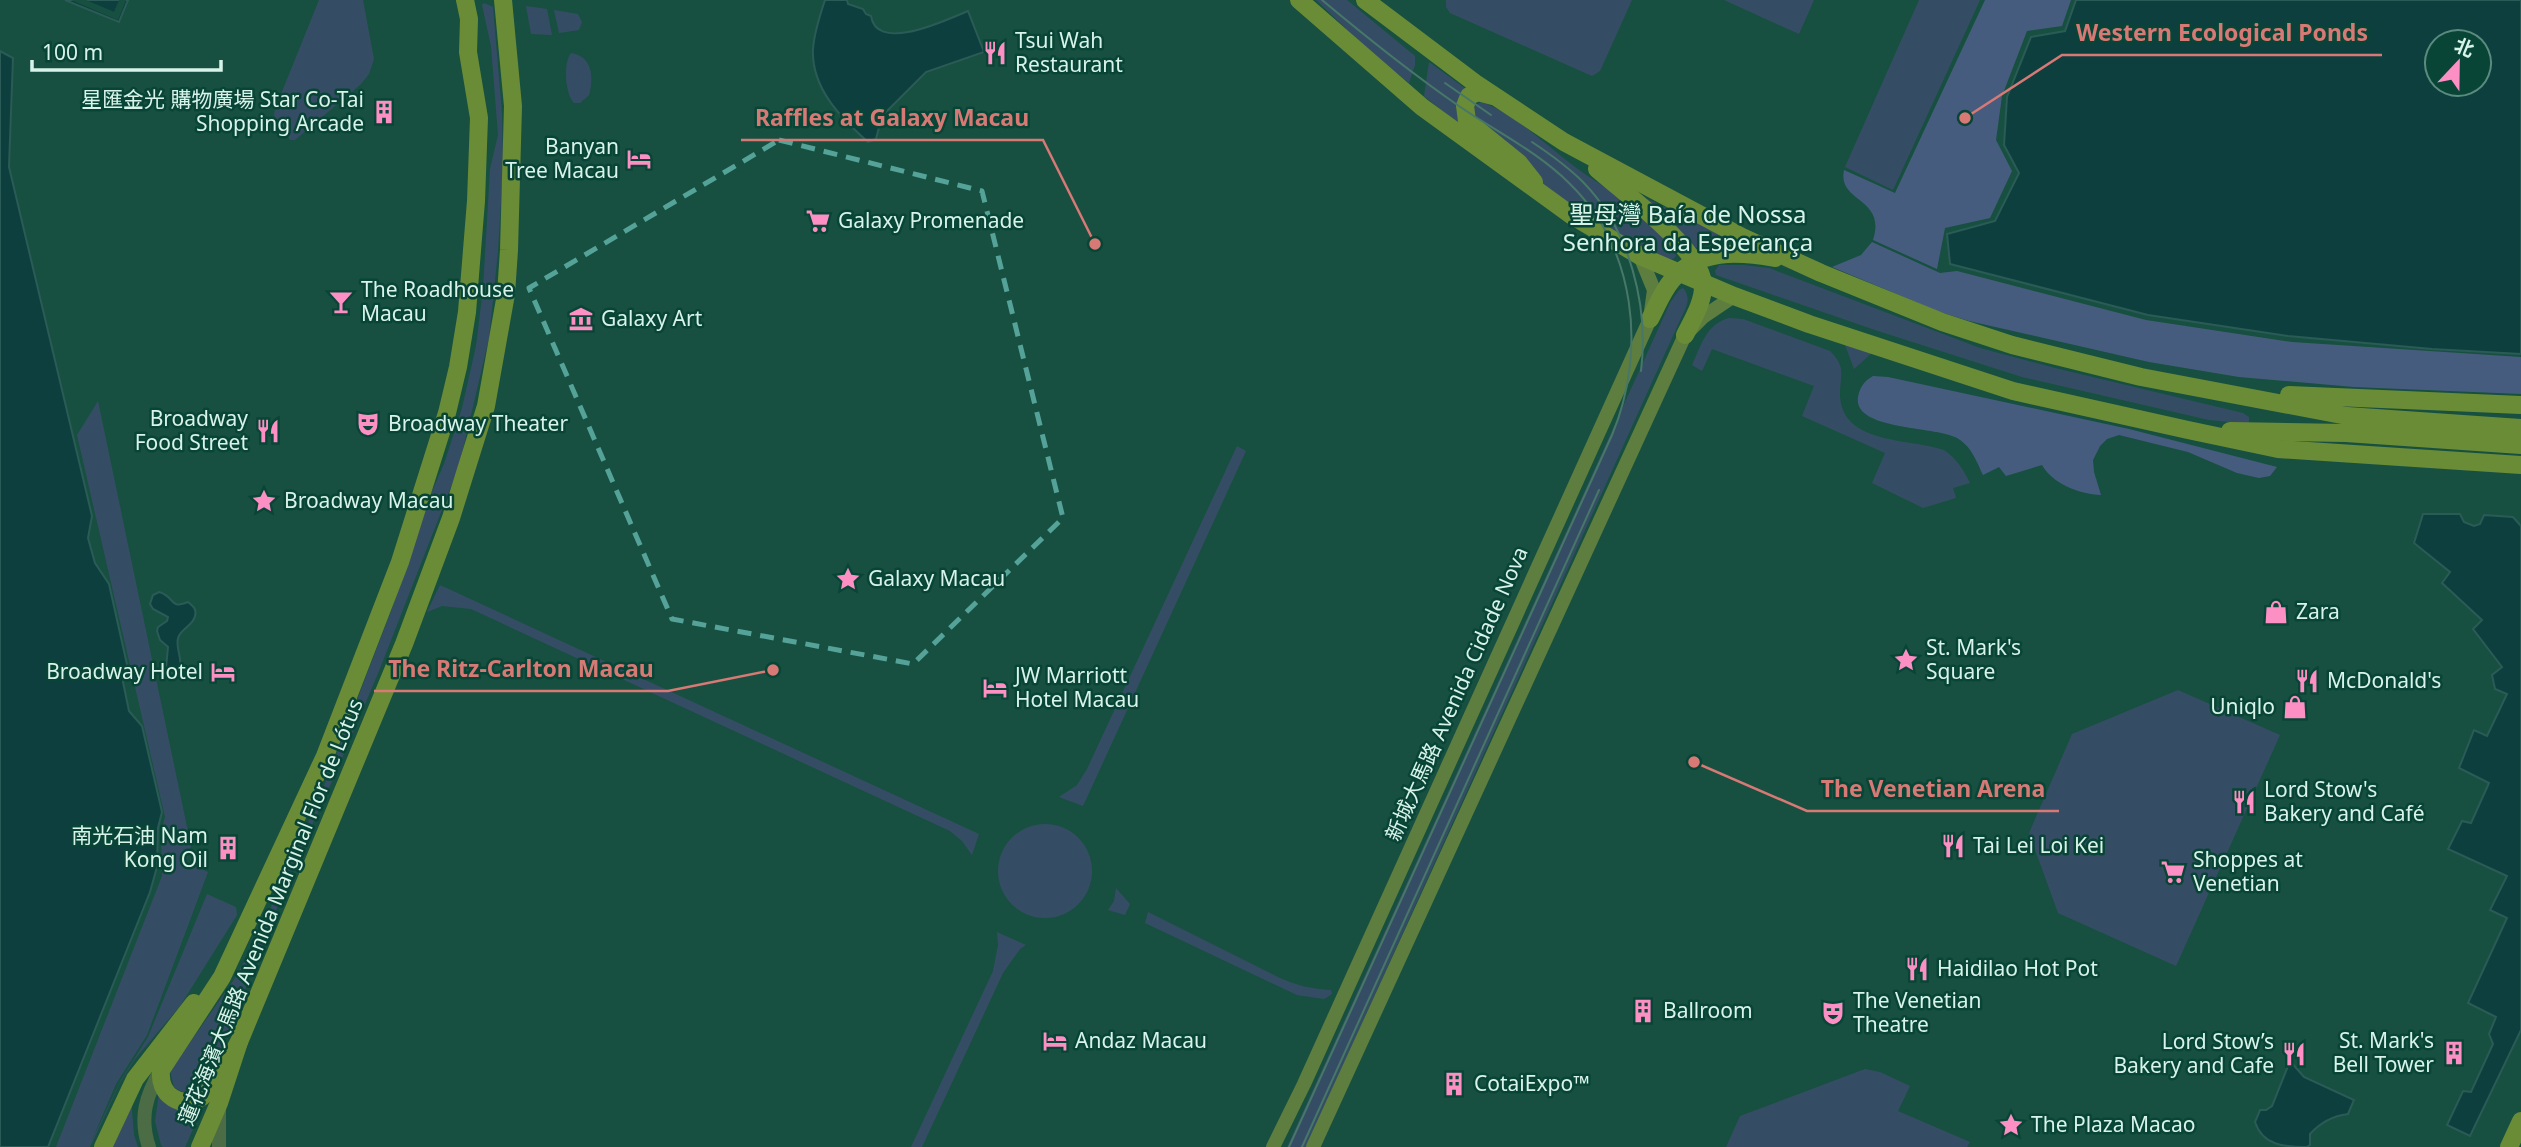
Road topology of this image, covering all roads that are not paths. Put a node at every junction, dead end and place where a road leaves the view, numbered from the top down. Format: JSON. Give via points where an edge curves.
{"nodes":[{"id":1,"x":465,"y":0,"type":"edge"},
{"id":2,"x":478,"y":0,"type":"edge"},
{"id":3,"x":503,"y":0,"type":"edge"},
{"id":4,"x":1299,"y":0,"type":"edge"},
{"id":5,"x":1365,"y":0,"type":"edge"},
{"id":6,"x":469,"y":19,"type":"junction"},
{"id":7,"x":1494,"y":96,"type":"junction"},
{"id":8,"x":1564,"y":142,"type":"junction"},
{"id":9,"x":1541,"y":194,"type":"junction"},
{"id":10,"x":1640,"y":256,"type":"junction"},
{"id":11,"x":1695,"y":261,"type":"junction"},
{"id":12,"x":1796,"y":262,"type":"junction"},
{"id":13,"x":1679,"y":273,"type":"junction"},
{"id":14,"x":1703,"y":283,"type":"junction"},
{"id":15,"x":1734,"y":296,"type":"junction"},
{"id":16,"x":1650,"y":319,"type":"junction"},
{"id":17,"x":1685,"y":335,"type":"junction"},
{"id":18,"x":2216,"y":391,"type":"junction"},
{"id":19,"x":2521,"y":405,"type":"edge"},
{"id":20,"x":2521,"y":428,"type":"edge"},
{"id":21,"x":2188,"y":430,"type":"junction"},
{"id":22,"x":2521,"y":445,"type":"edge"},
{"id":23,"x":2521,"y":465,"type":"edge"},
{"id":24,"x":229,"y":960,"type":"junction"},
{"id":25,"x":239,"y":1042,"type":"junction"},
{"id":26,"x":161,"y":1070,"type":"junction"},
{"id":27,"x":219,"y":1102,"type":"junction"},
{"id":28,"x":2521,"y":1121,"type":"edge"},
{"id":29,"x":2521,"y":1136,"type":"edge"},
{"id":30,"x":103,"y":1147,"type":"edge"},
{"id":31,"x":149,"y":1147,"type":"edge"},
{"id":32,"x":200,"y":1147,"type":"edge"},
{"id":33,"x":219,"y":1147,"type":"edge"},
{"id":34,"x":1273,"y":1147,"type":"edge"},
{"id":35,"x":1313,"y":1147,"type":"edge"},
{"id":36,"x":2509,"y":1147,"type":"edge"}],
"edges":[{"from":1,"to":6,"type":"main road","name":"蓮花海濱大馬路 Avenida Marginal Flor de Lótus"},
{"from":2,"to":6,"type":"main road"},
{"from":3,"to":25,"type":"main road","name":"蓮花海濱大馬路 Avenida Marginal Flor de Lótus","via":[[513,106],[510,224],[506,294],[486,406],[408,632]]},
{"from":4,"to":9,"type":"main road","via":[[1422,107]]},
{"from":5,"to":7,"type":"main road"},
{"from":6,"to":24,"type":"main road","name":"蓮花海濱大馬路 Avenida Marginal Flor de Lótus","via":[[468,52],[479,118],[477,201],[467,312],[452,393],[400,562],[325,756]]},
{"from":7,"to":8,"type":"main road"},
{"from":7,"to":9,"type":"main road","via":[[1478,92],[1469,96],[1467,121],[1519,163]]},
{"from":8,"to":11,"type":"main road","via":[[1649,214]]},
{"from":8,"to":12,"type":"main road"},
{"from":9,"to":10,"type":"main road"},
{"from":10,"to":13,"type":"main road"},
{"from":10,"to":16,"type":"main road","name":"新城大馬路 Avenida Cidade Nova","via":[[1654,290]]},
{"from":11,"to":12,"type":"main road","via":[[1736,253]]},
{"from":11,"to":13,"type":"main road"},
{"from":11,"to":14,"type":"main road"},
{"from":12,"to":18,"type":"main road","via":[[1942,322],[2012,345]]},
{"from":13,"to":14,"type":"main road"},
{"from":13,"to":16,"type":"main road"},
{"from":14,"to":15,"type":"main road"},
{"from":14,"to":17,"type":"main road","via":[[1701,300]]},
{"from":15,"to":17,"type":"main road"},
{"from":15,"to":21,"type":"main road","via":[[2013,391]]},
{"from":16,"to":34,"type":"main road","name":"新城大馬路 Avenida Cidade Nova"},
{"from":17,"to":35,"type":"main road"},
{"from":18,"to":19,"type":"main road"},
{"from":18,"to":20,"type":"main road","via":[[2347,416]]},
{"from":21,"to":22,"type":"main road","via":[[2346,433]]},
{"from":21,"to":23,"type":"main road","via":[[2278,449]]},
{"from":24,"to":26,"type":"main road","name":"蓮花海濱大馬路 Avenida Marginal Flor de Lótus","via":[[211,996]]},
{"from":24,"to":30,"type":"main road","name":"蓮花海濱大馬路 Avenida Marginal Flor de Lótus","via":[[144,1064]]},
{"from":25,"to":26,"type":"main road","via":[[199,1101],[182,1102],[168,1095]]},
{"from":25,"to":27,"type":"main road","name":"蓮花海濱大馬路 Avenida Marginal Flor de Lótus"},
{"from":26,"to":31,"type":"street","via":[[145,1106]]},
{"from":27,"to":32,"type":"main road","name":"蓮花海濱大馬路 Avenida Marginal Flor de Lótus"},
{"from":27,"to":33,"type":"street"},
{"from":28,"to":36,"type":"main road"},
{"from":29,"to":36,"type":"main road"}]}
